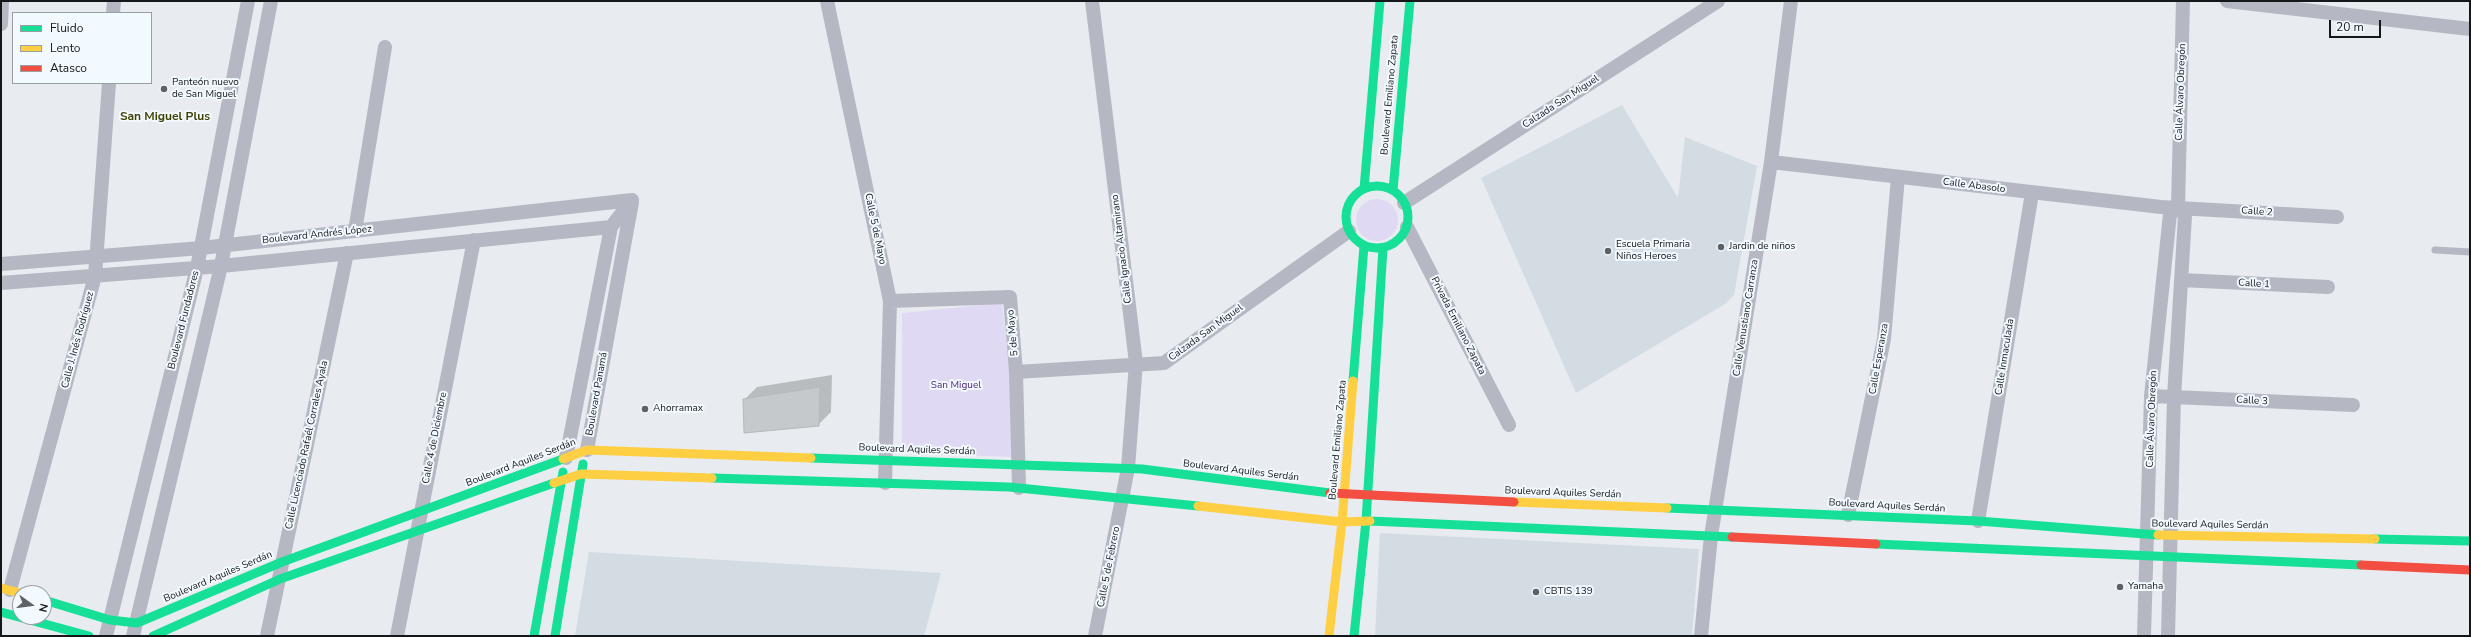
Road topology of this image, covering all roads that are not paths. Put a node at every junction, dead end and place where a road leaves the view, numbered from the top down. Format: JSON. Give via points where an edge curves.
{"nodes":[{"id":1,"x":2,"y":1,"type":"edge"},
{"id":2,"x":114,"y":1,"type":"edge"},
{"id":3,"x":248,"y":1,"type":"edge"},
{"id":4,"x":271,"y":1,"type":"edge"},
{"id":5,"x":827,"y":1,"type":"edge"},
{"id":6,"x":1092,"y":1,"type":"edge"},
{"id":7,"x":1380,"y":1,"type":"edge"},
{"id":8,"x":1410,"y":1,"type":"edge"},
{"id":9,"x":1718,"y":1,"type":"edge"},
{"id":10,"x":1791,"y":1,"type":"edge"},
{"id":11,"x":2183,"y":1,"type":"edge"},
{"id":12,"x":2227,"y":1,"type":"edge"},
{"id":13,"x":113,"y":12,"type":"edge"},
{"id":14,"x":1,"y":24,"type":"edge"},
{"id":15,"x":2470,"y":29,"type":"edge"},
{"id":16,"x":385,"y":47,"type":"dead end"},
{"id":17,"x":109,"y":84,"type":"edge"},
{"id":18,"x":1771,"y":162,"type":"junction"},
{"id":19,"x":1898,"y":177,"type":"junction"},
{"id":20,"x":1364,"y":188,"type":"junction"},
{"id":21,"x":1393,"y":190,"type":"junction"},
{"id":22,"x":2032,"y":193,"type":"junction"},
{"id":23,"x":632,"y":200,"type":"junction"},
{"id":24,"x":1404,"y":203,"type":"junction"},
{"id":25,"x":2178,"y":207,"type":"junction"},
{"id":26,"x":2337,"y":217,"type":"dead end"},
{"id":27,"x":611,"y":227,"type":"junction"},
{"id":28,"x":1407,"y":227,"type":"junction"},
{"id":29,"x":355,"y":230,"type":"junction"},
{"id":30,"x":1349,"y":231,"type":"junction"},
{"id":31,"x":474,"y":240,"type":"junction"},
{"id":32,"x":225,"y":245,"type":"junction"},
{"id":33,"x":1364,"y":246,"type":"junction"},
{"id":34,"x":201,"y":248,"type":"junction"},
{"id":35,"x":1383,"y":248,"type":"junction"},
{"id":36,"x":2435,"y":250,"type":"dead end"},
{"id":37,"x":2470,"y":252,"type":"edge"},
{"id":38,"x":347,"y":253,"type":"junction"},
{"id":39,"x":98,"y":256,"type":"junction"},
{"id":40,"x":1,"y":264,"type":"edge"},
{"id":41,"x":221,"y":266,"type":"junction"},
{"id":42,"x":197,"y":268,"type":"junction"},
{"id":43,"x":95,"y":276,"type":"junction"},
{"id":44,"x":2181,"y":280,"type":"junction"},
{"id":45,"x":1,"y":283,"type":"edge"},
{"id":46,"x":2328,"y":287,"type":"dead end"},
{"id":47,"x":890,"y":301,"type":"junction"},
{"id":48,"x":1136,"y":363,"type":"junction"},
{"id":49,"x":1016,"y":372,"type":"junction"},
{"id":50,"x":2151,"y":396,"type":"junction"},
{"id":51,"x":2174,"y":397,"type":"junction"},
{"id":52,"x":2353,"y":406,"type":"dead end"},
{"id":53,"x":1509,"y":425,"type":"dead end"},
{"id":54,"x":587,"y":450,"type":"junction"},
{"id":55,"x":566,"y":458,"type":"junction"},
{"id":56,"x":885,"y":460,"type":"junction"},
{"id":57,"x":1019,"y":465,"type":"junction"},
{"id":58,"x":1128,"y":468,"type":"junction"},
{"id":59,"x":581,"y":474,"type":"junction"},
{"id":60,"x":561,"y":482,"type":"junction"},
{"id":61,"x":885,"y":484,"type":"junction"},
{"id":62,"x":1019,"y":488,"type":"junction"},
{"id":63,"x":1344,"y":495,"type":"junction"},
{"id":64,"x":1367,"y":496,"type":"junction"},
{"id":65,"x":1124,"y":497,"type":"junction"},
{"id":66,"x":1715,"y":510,"type":"junction"},
{"id":67,"x":420,"y":513,"type":"junction"},
{"id":68,"x":1848,"y":515,"type":"junction"},
{"id":69,"x":1366,"y":521,"type":"junction"},
{"id":70,"x":1978,"y":521,"type":"junction"},
{"id":71,"x":1342,"y":522,"type":"junction"},
{"id":72,"x":415,"y":534,"type":"junction"},
{"id":73,"x":2148,"y":535,"type":"junction"},
{"id":74,"x":2170,"y":535,"type":"junction"},
{"id":75,"x":1711,"y":536,"type":"junction"},
{"id":76,"x":2470,"y":541,"type":"edge"},
{"id":77,"x":2146,"y":556,"type":"junction"},
{"id":78,"x":2169,"y":556,"type":"junction"},
{"id":79,"x":282,"y":562,"type":"junction"},
{"id":80,"x":2470,"y":570,"type":"edge"},
{"id":81,"x":280,"y":579,"type":"junction"},
{"id":82,"x":10,"y":590,"type":"edge"},
{"id":83,"x":52,"y":602,"type":"edge"},
{"id":84,"x":1,"y":612,"type":"edge"},
{"id":85,"x":110,"y":620,"type":"junction"},
{"id":86,"x":135,"y":629,"type":"edge"},
{"id":87,"x":161,"y":635,"type":"edge"},
{"id":88,"x":89,"y":636,"type":"edge"},
{"id":89,"x":106,"y":636,"type":"edge"},
{"id":90,"x":267,"y":636,"type":"edge"},
{"id":91,"x":397,"y":636,"type":"edge"},
{"id":92,"x":534,"y":636,"type":"edge"},
{"id":93,"x":555,"y":636,"type":"edge"},
{"id":94,"x":1095,"y":636,"type":"edge"},
{"id":95,"x":1329,"y":636,"type":"edge"},
{"id":96,"x":1354,"y":636,"type":"edge"},
{"id":97,"x":1702,"y":636,"type":"edge"},
{"id":98,"x":2144,"y":636,"type":"edge"},
{"id":99,"x":2168,"y":636,"type":"edge"}],
"edges":[{"from":1,"to":14,"type":"street"},
{"from":2,"to":13,"type":"street"},
{"from":3,"to":34,"type":"street","name":"Boulevard Fundadores"},
{"from":4,"to":32,"type":"street"},
{"from":5,"to":47,"type":"street","name":"Calle 5 de Mayo"},
{"from":6,"to":48,"type":"street","name":"Calle Ignacio Altamirano"},
{"from":7,"to":20,"type":"street","name":"Boulevard Emiliano Zapata"},
{"from":8,"to":21,"type":"street","name":"Boulevard Emiliano Zapata"},
{"from":9,"to":24,"type":"street","name":"Calzada San Miguel"},
{"from":10,"to":18,"type":"street","name":"Calle Venustiano Carranza"},
{"from":11,"to":25,"type":"street","name":"Calle Álvaro Obregón"},
{"from":12,"to":15,"type":"street"},
{"from":16,"to":29,"type":"street"},
{"from":17,"to":39,"type":"street","name":"Calle J. Inés Rodríguez"},
{"from":18,"to":19,"type":"street","name":"Calle Abasolo"},
{"from":18,"to":66,"type":"street","name":"Calle Venustiano Carranza"},
{"from":19,"to":22,"type":"street","name":"Calle Abasolo"},
{"from":19,"to":68,"type":"street","name":"Calle Esperanza","via":[[1884,339]]},
{"from":20,"to":21,"type":"street","via":[[1384,187]]},
{"from":20,"to":30,"type":"street","via":[[1354,196],[1348,206],[1346,219]]},
{"from":21,"to":24,"type":"street"},
{"from":22,"to":25,"type":"street","name":"Calle Abasolo"},
{"from":22,"to":70,"type":"street","name":"Calle Inmaculada"},
{"from":23,"to":27,"type":"street"},
{"from":23,"to":29,"type":"street","name":"Boulevard Andrés López"},
{"from":23,"to":54,"type":"street","name":"Boulevard Panamá"},
{"from":24,"to":28,"type":"street","via":[[1408,214]]},
{"from":25,"to":26,"type":"street","name":"Calle 2"},
{"from":25,"to":44,"type":"street","name":"Calle Álvaro Obregón","via":[[2185,216]]},
{"from":25,"to":50,"type":"street","name":"Calle Álvaro Obregón","via":[[2170,214]]},
{"from":27,"to":31,"type":"street"},
{"from":27,"to":55,"type":"street","name":"Boulevard Panamá"},
{"from":28,"to":35,"type":"street","via":[[1394,244]]},
{"from":28,"to":53,"type":"street","name":"Privada Emiliano Zapata"},
{"from":29,"to":32,"type":"street","name":"Boulevard Andrés López"},
{"from":30,"to":33,"type":"street","via":[[1355,240]]},
{"from":30,"to":48,"type":"street","name":"Calzada San Miguel","via":[[1164,363]]},
{"from":31,"to":38,"type":"street"},
{"from":31,"to":67,"type":"street","name":"Calle 4 de Diciembre"},
{"from":32,"to":34,"type":"street","name":"Boulevard Andrés López"},
{"from":32,"to":41,"type":"street"},
{"from":33,"to":35,"type":"street"},
{"from":33,"to":63,"type":"street","name":"Boulevard Emiliano Zapata"},
{"from":34,"to":39,"type":"street","name":"Boulevard Andrés López"},
{"from":34,"to":42,"type":"street","name":"Boulevard Fundadores"},
{"from":35,"to":64,"type":"street"},
{"from":36,"to":37,"type":"lane"},
{"from":38,"to":41,"type":"street"},
{"from":38,"to":79,"type":"street","name":"Calle Licenciado Rafaél Corrales Ayala"},
{"from":39,"to":40,"type":"street","name":"Boulevard Andrés López"},
{"from":39,"to":43,"type":"street","name":"Calle J. Inés Rodríguez"},
{"from":41,"to":42,"type":"street"},
{"from":41,"to":86,"type":"street"},
{"from":42,"to":43,"type":"street"},
{"from":42,"to":85,"type":"street","name":"Boulevard Fundadores"},
{"from":43,"to":45,"type":"street"},
{"from":43,"to":82,"type":"street","name":"Calle J. Inés Rodríguez"},
{"from":44,"to":46,"type":"street","name":"Calle 1"},
{"from":44,"to":51,"type":"street","name":"Calle Álvaro Obregón"},
{"from":47,"to":49,"type":"street","name":"5 de Mayo","via":[[1010,297]]},
{"from":47,"to":56,"type":"street","name":"Calle 5 de Mayo"},
{"from":48,"to":49,"type":"street","name":"Calzada San Miguel"},
{"from":48,"to":58,"type":"street","name":"Calle Ignacio Altamirano"},
{"from":49,"to":57,"type":"street","name":"5 de Mayo"},
{"from":50,"to":51,"type":"street","name":"Calle 3"},
{"from":50,"to":73,"type":"street","name":"Calle Álvaro Obregón"},
{"from":51,"to":52,"type":"street","name":"Calle 3"},
{"from":51,"to":74,"type":"street","name":"Calle Álvaro Obregón"},
{"from":54,"to":55,"type":"street","name":"Boulevard Aquiles Serdán"},
{"from":54,"to":56,"type":"street","name":"Boulevard Aquiles Serdán"},
{"from":54,"to":59,"type":"street","name":"Boulevard Panamá"},
{"from":55,"to":60,"type":"street","name":"Boulevard Panamá"},
{"from":55,"to":67,"type":"street","name":"Boulevard Aquiles Serdán"},
{"from":56,"to":57,"type":"street","name":"Boulevard Aquiles Serdán"},
{"from":56,"to":61,"type":"street","name":"Calle 5 de Mayo"},
{"from":57,"to":58,"type":"street","name":"Boulevard Aquiles Serdán"},
{"from":57,"to":62,"type":"street","name":"5 de Mayo"},
{"from":58,"to":63,"type":"street","name":"Boulevard Aquiles Serdán"},
{"from":58,"to":65,"type":"street","name":"Calle Ignacio Altamirano"},
{"from":59,"to":60,"type":"street"},
{"from":59,"to":61,"type":"street"},
{"from":59,"to":93,"type":"street","name":"Boulevard Panamá"},
{"from":60,"to":72,"type":"street"},
{"from":60,"to":92,"type":"street","name":"Boulevard Panamá"},
{"from":61,"to":62,"type":"street"},
{"from":62,"to":65,"type":"street"},
{"from":63,"to":64,"type":"street","name":"Boulevard Aquiles Serdán"},
{"from":63,"to":71,"type":"street","name":"Boulevard Emiliano Zapata"},
{"from":64,"to":66,"type":"street","name":"Boulevard Aquiles Serdán"},
{"from":64,"to":69,"type":"street"},
{"from":65,"to":71,"type":"street"},
{"from":65,"to":94,"type":"street","name":"Calle 5 de Febrero"},
{"from":66,"to":68,"type":"street","name":"Boulevard Aquiles Serdán"},
{"from":66,"to":75,"type":"street","name":"Calle Venustiano Carranza"},
{"from":67,"to":72,"type":"street","name":"Calle 4 de Diciembre"},
{"from":67,"to":79,"type":"street","name":"Boulevard Aquiles Serdán"},
{"from":68,"to":70,"type":"street","name":"Boulevard Aquiles Serdán"},
{"from":69,"to":71,"type":"street"},
{"from":69,"to":75,"type":"street"},
{"from":69,"to":96,"type":"street"},
{"from":70,"to":73,"type":"street","name":"Boulevard Aquiles Serdán"},
{"from":71,"to":95,"type":"street","name":"Boulevard Emiliano Zapata"},
{"from":72,"to":81,"type":"street"},
{"from":72,"to":91,"type":"street","name":"Calle 4 de Diciembre"},
{"from":73,"to":74,"type":"street","name":"Boulevard Aquiles Serdán"},
{"from":73,"to":77,"type":"street","name":"Calle Álvaro Obregón"},
{"from":74,"to":76,"type":"street","name":"Boulevard Aquiles Serdán"},
{"from":74,"to":78,"type":"street","name":"Calle Álvaro Obregón"},
{"from":75,"to":77,"type":"street"},
{"from":75,"to":97,"type":"street","name":"Calle Venustiano Carranza"},
{"from":77,"to":78,"type":"street"},
{"from":77,"to":98,"type":"street","name":"Calle Álvaro Obregón"},
{"from":78,"to":80,"type":"street"},
{"from":78,"to":99,"type":"street","name":"Calle Álvaro Obregón"},
{"from":79,"to":81,"type":"street","name":"Calle Licenciado Rafaél Corrales Ayala"},
{"from":79,"to":86,"type":"street","name":"Boulevard Aquiles Serdán"},
{"from":81,"to":87,"type":"street"},
{"from":81,"to":90,"type":"street","name":"Calle Licenciado Rafaél Corrales Ayala"},
{"from":83,"to":85,"type":"street","name":"Boulevard Aquiles Serdán"},
{"from":84,"to":88,"type":"street"},
{"from":85,"to":86,"type":"street","name":"Boulevard Aquiles Serdán"},
{"from":85,"to":89,"type":"street","name":"Boulevard Fundadores"},
{"from":86,"to":87,"type":"street"}]}
